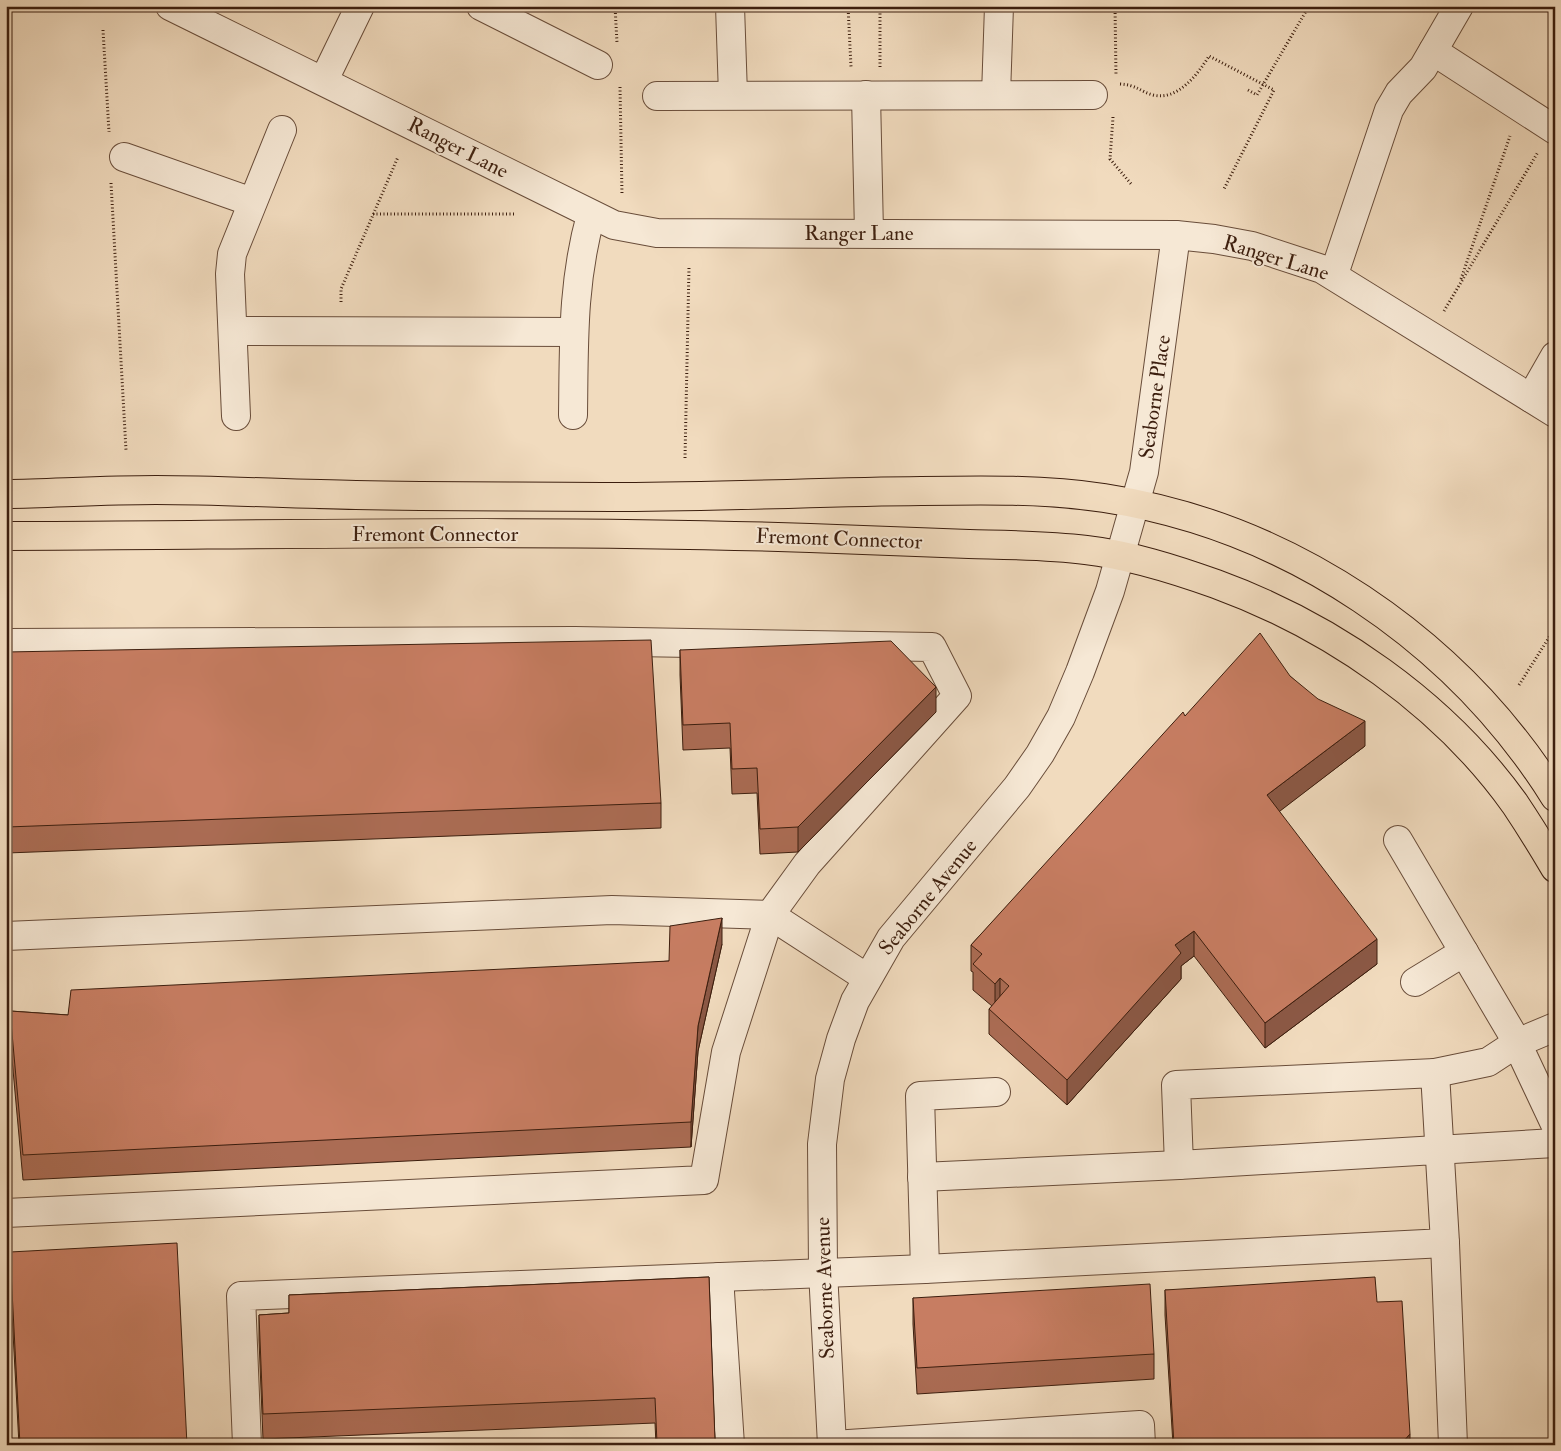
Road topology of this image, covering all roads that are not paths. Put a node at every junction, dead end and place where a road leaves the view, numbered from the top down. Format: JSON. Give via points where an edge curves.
{"nodes":[{"id":1,"x":170,"y":6,"type":"edge"},
{"id":2,"x":360,"y":6,"type":"edge"},
{"id":3,"x":730,"y":6,"type":"edge"},
{"id":4,"x":999,"y":6,"type":"edge"},
{"id":5,"x":1459,"y":6,"type":"edge"},
{"id":6,"x":491,"y":8,"type":"edge"},
{"id":7,"x":1433,"y":51,"type":"junction"},
{"id":8,"x":608,"y":73,"type":"road end"},
{"id":9,"x":324,"y":80,"type":"junction"},
{"id":10,"x":1104,"y":90,"type":"road end"},
{"id":11,"x":733,"y":95,"type":"junction"},
{"id":12,"x":866,"y":95,"type":"junction"},
{"id":13,"x":996,"y":95,"type":"junction"},
{"id":14,"x":657,"y":96,"type":"dead end"},
{"id":15,"x":1553,"y":129,"type":"edge"},
{"id":16,"x":282,"y":130,"type":"dead end"},
{"id":17,"x":115,"y":157,"type":"road end"},
{"id":18,"x":252,"y":202,"type":"junction"},
{"id":19,"x":591,"y":215,"type":"junction"},
{"id":20,"x":869,"y":233,"type":"junction"},
{"id":21,"x":1176,"y":235,"type":"junction"},
{"id":22,"x":1334,"y":274,"type":"junction"},
{"id":23,"x":232,"y":331,"type":"junction"},
{"id":24,"x":574,"y":332,"type":"junction"},
{"id":25,"x":1555,"y":356,"type":"edge"},
{"id":26,"x":1531,"y":398,"type":"junction"},
{"id":27,"x":1555,"y":413,"type":"edge"},
{"id":28,"x":573,"y":415,"type":"dead end"},
{"id":29,"x":236,"y":416,"type":"dead end"},
{"id":30,"x":6,"y":494,"type":"edge"},
{"id":31,"x":1136,"y":504,"type":"junction"},
{"id":32,"x":6,"y":536,"type":"edge"},
{"id":33,"x":1122,"y":556,"type":"junction"},
{"id":34,"x":6,"y":643,"type":"edge"},
{"id":35,"x":1555,"y":797,"type":"edge"},
{"id":36,"x":1398,"y":840,"type":"dead end"},
{"id":37,"x":1555,"y":868,"type":"edge"},
{"id":38,"x":770,"y":915,"type":"junction"},
{"id":39,"x":6,"y":936,"type":"edge"},
{"id":40,"x":1464,"y":952,"type":"junction"},
{"id":41,"x":867,"y":978,"type":"junction"},
{"id":42,"x":1415,"y":982,"type":"dead end"},
{"id":43,"x":1555,"y":1027,"type":"edge"},
{"id":44,"x":1517,"y":1043,"type":"junction"},
{"id":45,"x":1435,"y":1073,"type":"junction"},
{"id":46,"x":996,"y":1092,"type":"dead end"},
{"id":47,"x":1555,"y":1124,"type":"edge"},
{"id":48,"x":1555,"y":1143,"type":"edge"},
{"id":49,"x":1438,"y":1151,"type":"junction"},
{"id":50,"x":1180,"y":1165,"type":"junction"},
{"id":51,"x":922,"y":1177,"type":"junction"},
{"id":52,"x":6,"y":1212,"type":"edge"},
{"id":53,"x":1445,"y":1243,"type":"junction"},
{"id":54,"x":925,"y":1269,"type":"junction"},
{"id":55,"x":823,"y":1271,"type":"junction"},
{"id":56,"x":719,"y":1277,"type":"junction"},
{"id":57,"x":247,"y":1445,"type":"edge"},
{"id":58,"x":730,"y":1445,"type":"edge"},
{"id":59,"x":832,"y":1445,"type":"edge"},
{"id":60,"x":1141,"y":1445,"type":"edge"},
{"id":61,"x":1453,"y":1445,"type":"edge"}],
"edges":[{"from":1,"to":9,"type":"street","name":"Ranger Lane"},
{"from":2,"to":9,"type":"street"},
{"from":3,"to":11,"type":"street"},
{"from":4,"to":13,"type":"street"},
{"from":5,"to":7,"type":"street"},
{"from":6,"to":8,"type":"street"},
{"from":7,"to":15,"type":"street"},
{"from":7,"to":22,"type":"street","via":[[1389,110]]},
{"from":9,"to":19,"type":"street","name":"Ranger Lane"},
{"from":10,"to":13,"type":"street"},
{"from":11,"to":12,"type":"street"},
{"from":11,"to":14,"type":"street"},
{"from":12,"to":13,"type":"street"},
{"from":12,"to":20,"type":"street"},
{"from":16,"to":18,"type":"street"},
{"from":17,"to":18,"type":"street"},
{"from":18,"to":23,"type":"street","via":[[232,254]]},
{"from":19,"to":20,"type":"street","name":"Ranger Lane","via":[[628,229],[657,233]]},
{"from":19,"to":24,"type":"street","via":[[578,268]]},
{"from":20,"to":21,"type":"street","name":"Ranger Lane"},
{"from":21,"to":22,"type":"street","name":"Ranger Lane","via":[[1252,246]]},
{"from":21,"to":31,"type":"street","name":"Seaborne Place","via":[[1151,436]]},
{"from":22,"to":26,"type":"street","name":"Ranger Lane"},
{"from":23,"to":24,"type":"street"},
{"from":23,"to":29,"type":"street"},
{"from":24,"to":28,"type":"street"},
{"from":25,"to":26,"type":"street"},
{"from":26,"to":27,"type":"street","name":"Ranger Lane"},
{"from":30,"to":31,"type":"main road","name":"Fremont Connector","via":[[155,490],[370,496],[655,497],[989,490],[1074,494]]},
{"from":31,"to":33,"type":"street","name":"Seaborne Place"},
{"from":31,"to":35,"type":"main road","name":"Fremont Connector","via":[[1191,518],[1271,547],[1308,566],[1377,610],[1444,663],[1473,693],[1512,737]]},
{"from":32,"to":33,"type":"main road","name":"Fremont Connector","via":[[376,533],[710,536],[1050,546]]},
{"from":33,"to":37,"type":"main road","name":"Fremont Connector","via":[[1208,581],[1256,600],[1365,660],[1431,712],[1466,746],[1513,802]]},
{"from":33,"to":41,"type":"street","name":"Seaborne Avenue","via":[[1080,672],[1061,717],[1040,754],[1017,787],[902,924]]},
{"from":34,"to":38,"type":"street","via":[[575,641],[932,647],[957,696],[807,864]]},
{"from":36,"to":40,"type":"street"},
{"from":38,"to":39,"type":"street","via":[[612,910]]},
{"from":38,"to":41,"type":"street"},
{"from":38,"to":52,"type":"street","via":[[726,1052],[704,1180]]},
{"from":40,"to":42,"type":"street"},
{"from":40,"to":44,"type":"street"},
{"from":41,"to":55,"type":"street","name":"Seaborne Avenue","via":[[841,1039],[824,1115],[821,1173]]},
{"from":43,"to":44,"type":"street"},
{"from":44,"to":45,"type":"street","via":[[1488,1062]]},
{"from":44,"to":47,"type":"street"},
{"from":45,"to":49,"type":"street"},
{"from":45,"to":50,"type":"street","via":[[1176,1085]]},
{"from":46,"to":51,"type":"street","via":[[920,1096]]},
{"from":48,"to":49,"type":"street"},
{"from":49,"to":50,"type":"street"},
{"from":49,"to":53,"type":"street"},
{"from":50,"to":51,"type":"street"},
{"from":51,"to":54,"type":"street"},
{"from":53,"to":54,"type":"street"},
{"from":53,"to":61,"type":"street"},
{"from":54,"to":55,"type":"street"},
{"from":55,"to":56,"type":"street"},
{"from":55,"to":59,"type":"street","name":"Seaborne Avenue"},
{"from":56,"to":57,"type":"street","via":[[240,1296]]},
{"from":56,"to":58,"type":"street"},
{"from":59,"to":60,"type":"street","via":[[1140,1425]]}]}
